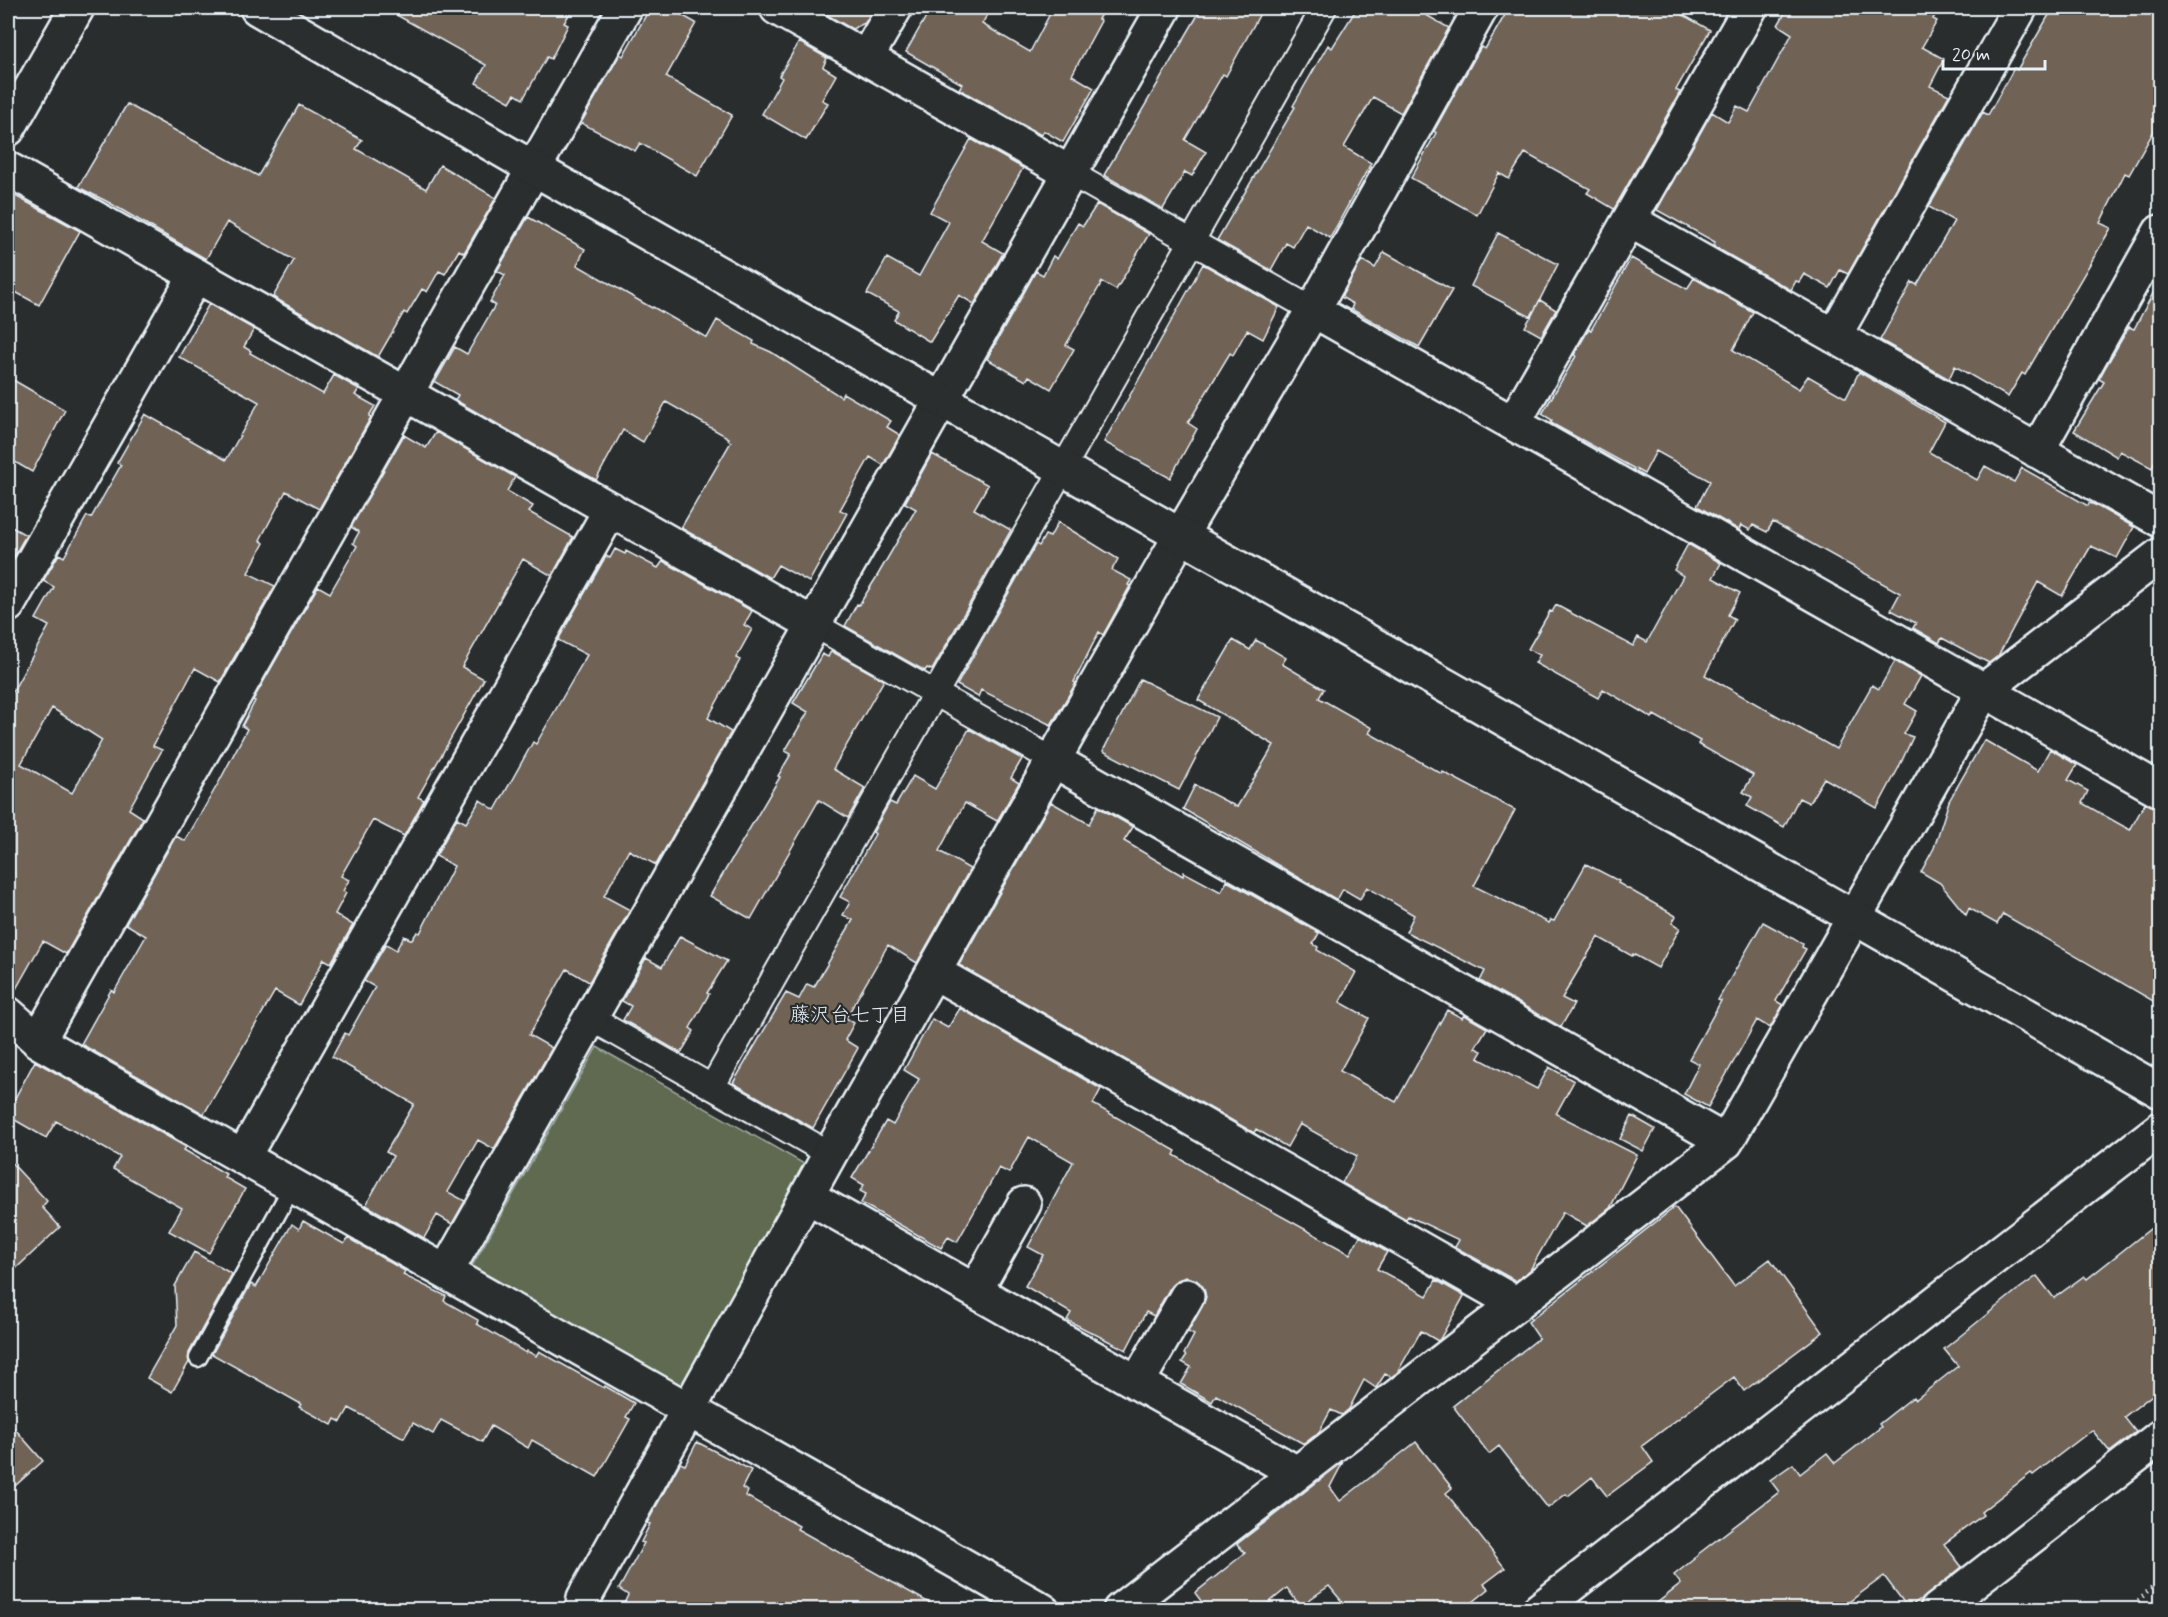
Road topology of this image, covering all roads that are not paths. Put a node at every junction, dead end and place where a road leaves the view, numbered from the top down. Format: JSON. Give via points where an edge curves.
{"nodes":[{"id":1,"x":77,"y":8,"type":"edge"},
{"id":2,"x":257,"y":8,"type":"edge"},
{"id":3,"x":625,"y":8,"type":"edge"},
{"id":4,"x":777,"y":8,"type":"edge"},
{"id":5,"x":895,"y":8,"type":"edge"},
{"id":6,"x":1164,"y":8,"type":"edge"},
{"id":7,"x":1323,"y":8,"type":"edge"},
{"id":8,"x":1481,"y":8,"type":"edge"},
{"id":9,"x":2020,"y":8,"type":"edge"},
{"id":10,"x":1747,"y":9,"type":"edge"},
{"id":11,"x":866,"y":58,"type":"junction"},
{"id":12,"x":8,"y":129,"type":"edge"},
{"id":13,"x":533,"y":168,"type":"junction"},
{"id":14,"x":8,"y":169,"type":"edge"},
{"id":15,"x":1070,"y":173,"type":"junction"},
{"id":16,"x":1629,"y":220,"type":"junction"},
{"id":17,"x":2160,"y":232,"type":"edge"},
{"id":18,"x":1191,"y":240,"type":"junction"},
{"id":19,"x":196,"y":275,"type":"junction"},
{"id":20,"x":1313,"y":310,"type":"junction"},
{"id":21,"x":1834,"y":336,"type":"junction"},
{"id":22,"x":406,"y":394,"type":"junction"},
{"id":23,"x":941,"y":399,"type":"junction"},
{"id":24,"x":1514,"y":422,"type":"junction"},
{"id":25,"x":2037,"y":450,"type":"junction"},
{"id":26,"x":1062,"y":467,"type":"junction"},
{"id":27,"x":611,"y":509,"type":"junction"},
{"id":28,"x":2160,"y":520,"type":"edge"},
{"id":29,"x":1181,"y":535,"type":"junction"},
{"id":30,"x":2160,"y":555,"type":"edge"},
{"id":31,"x":8,"y":605,"type":"edge"},
{"id":32,"x":813,"y":624,"type":"junction"},
{"id":33,"x":1984,"y":690,"type":"junction"},
{"id":34,"x":934,"y":693,"type":"junction"},
{"id":35,"x":1053,"y":760,"type":"junction"},
{"id":36,"x":2160,"y":790,"type":"edge"},
{"id":37,"x":1855,"y":917,"type":"junction"},
{"id":38,"x":934,"y":972,"type":"junction"},
{"id":39,"x":8,"y":1014,"type":"edge"},
{"id":40,"x":590,"y":1018,"type":"junction"},
{"id":41,"x":38,"y":1041,"type":"junction"},
{"id":42,"x":712,"y":1087,"type":"junction"},
{"id":43,"x":2160,"y":1091,"type":"edge"},
{"id":44,"x":2160,"y":1129,"type":"edge"},
{"id":45,"x":1726,"y":1142,"type":"junction"},
{"id":46,"x":830,"y":1154,"type":"junction"},
{"id":47,"x":243,"y":1157,"type":"junction"},
{"id":48,"x":292,"y":1185,"type":"junction"},
{"id":49,"x":807,"y":1196,"type":"junction"},
{"id":50,"x":1024,"y":1204,"type":"dead end"},
{"id":51,"x":446,"y":1272,"type":"junction"},
{"id":52,"x":975,"y":1291,"type":"junction"},
{"id":53,"x":1187,"y":1296,"type":"dead end"},
{"id":54,"x":1517,"y":1304,"type":"junction"},
{"id":55,"x":198,"y":1358,"type":"dead end"},
{"id":56,"x":1137,"y":1383,"type":"junction"},
{"id":57,"x":689,"y":1409,"type":"junction"},
{"id":58,"x":2160,"y":1437,"type":"edge"},
{"id":59,"x":1297,"y":1473,"type":"junction"},
{"id":60,"x":1546,"y":1608,"type":"edge"},
{"id":61,"x":582,"y":1610,"type":"edge"},
{"id":62,"x":1042,"y":1610,"type":"edge"},
{"id":63,"x":1120,"y":1610,"type":"edge"},
{"id":64,"x":1937,"y":1610,"type":"edge"}],
"edges":[{"from":1,"to":12,"type":"street"},
{"from":2,"to":13,"type":"street"},
{"from":3,"to":13,"type":"street"},
{"from":4,"to":11,"type":"street"},
{"from":5,"to":11,"type":"street"},
{"from":6,"to":15,"type":"street"},
{"from":7,"to":18,"type":"street"},
{"from":8,"to":20,"type":"street"},
{"from":9,"to":21,"type":"street"},
{"from":10,"to":16,"type":"street"},
{"from":11,"to":15,"type":"street"},
{"from":13,"to":22,"type":"street"},
{"from":13,"to":23,"type":"street"},
{"from":14,"to":19,"type":"street"},
{"from":15,"to":18,"type":"street"},
{"from":15,"to":23,"type":"street"},
{"from":16,"to":21,"type":"street"},
{"from":16,"to":24,"type":"street"},
{"from":17,"to":25,"type":"street"},
{"from":18,"to":20,"type":"street"},
{"from":18,"to":26,"type":"street"},
{"from":19,"to":22,"type":"street"},
{"from":19,"to":31,"type":"street"},
{"from":20,"to":24,"type":"street"},
{"from":20,"to":29,"type":"street"},
{"from":21,"to":25,"type":"street"},
{"from":22,"to":27,"type":"street"},
{"from":22,"to":41,"type":"street"},
{"from":23,"to":26,"type":"street"},
{"from":23,"to":32,"type":"street"},
{"from":24,"to":33,"type":"street"},
{"from":25,"to":28,"type":"street"},
{"from":26,"to":29,"type":"street"},
{"from":26,"to":34,"type":"street"},
{"from":27,"to":32,"type":"street"},
{"from":27,"to":47,"type":"street"},
{"from":29,"to":35,"type":"street"},
{"from":29,"to":37,"type":"street"},
{"from":30,"to":33,"type":"street"},
{"from":32,"to":34,"type":"street"},
{"from":32,"to":40,"type":"street"},
{"from":33,"to":36,"type":"street"},
{"from":33,"to":37,"type":"street"},
{"from":34,"to":35,"type":"street"},
{"from":34,"to":42,"type":"street"},
{"from":35,"to":38,"type":"street"},
{"from":35,"to":45,"type":"street"},
{"from":37,"to":43,"type":"street"},
{"from":37,"to":45,"type":"street"},
{"from":38,"to":46,"type":"street"},
{"from":38,"to":54,"type":"street"},
{"from":39,"to":41,"type":"street"},
{"from":40,"to":42,"type":"street"},
{"from":40,"to":51,"type":"street"},
{"from":41,"to":47,"type":"street"},
{"from":42,"to":46,"type":"street"},
{"from":44,"to":60,"type":"street"},
{"from":45,"to":54,"type":"street"},
{"from":46,"to":49,"type":"street"},
{"from":47,"to":48,"type":"street"},
{"from":48,"to":51,"type":"street"},
{"from":48,"to":55,"type":"lane"},
{"from":49,"to":52,"type":"street"},
{"from":49,"to":57,"type":"street"},
{"from":50,"to":52,"type":"street"},
{"from":51,"to":57,"type":"street"},
{"from":52,"to":56,"type":"street"},
{"from":53,"to":56,"type":"street"},
{"from":54,"to":59,"type":"street"},
{"from":56,"to":59,"type":"street"},
{"from":57,"to":61,"type":"street","via":[[584,1599]]},
{"from":57,"to":62,"type":"street"},
{"from":58,"to":64,"type":"street"},
{"from":59,"to":63,"type":"street"}]}
